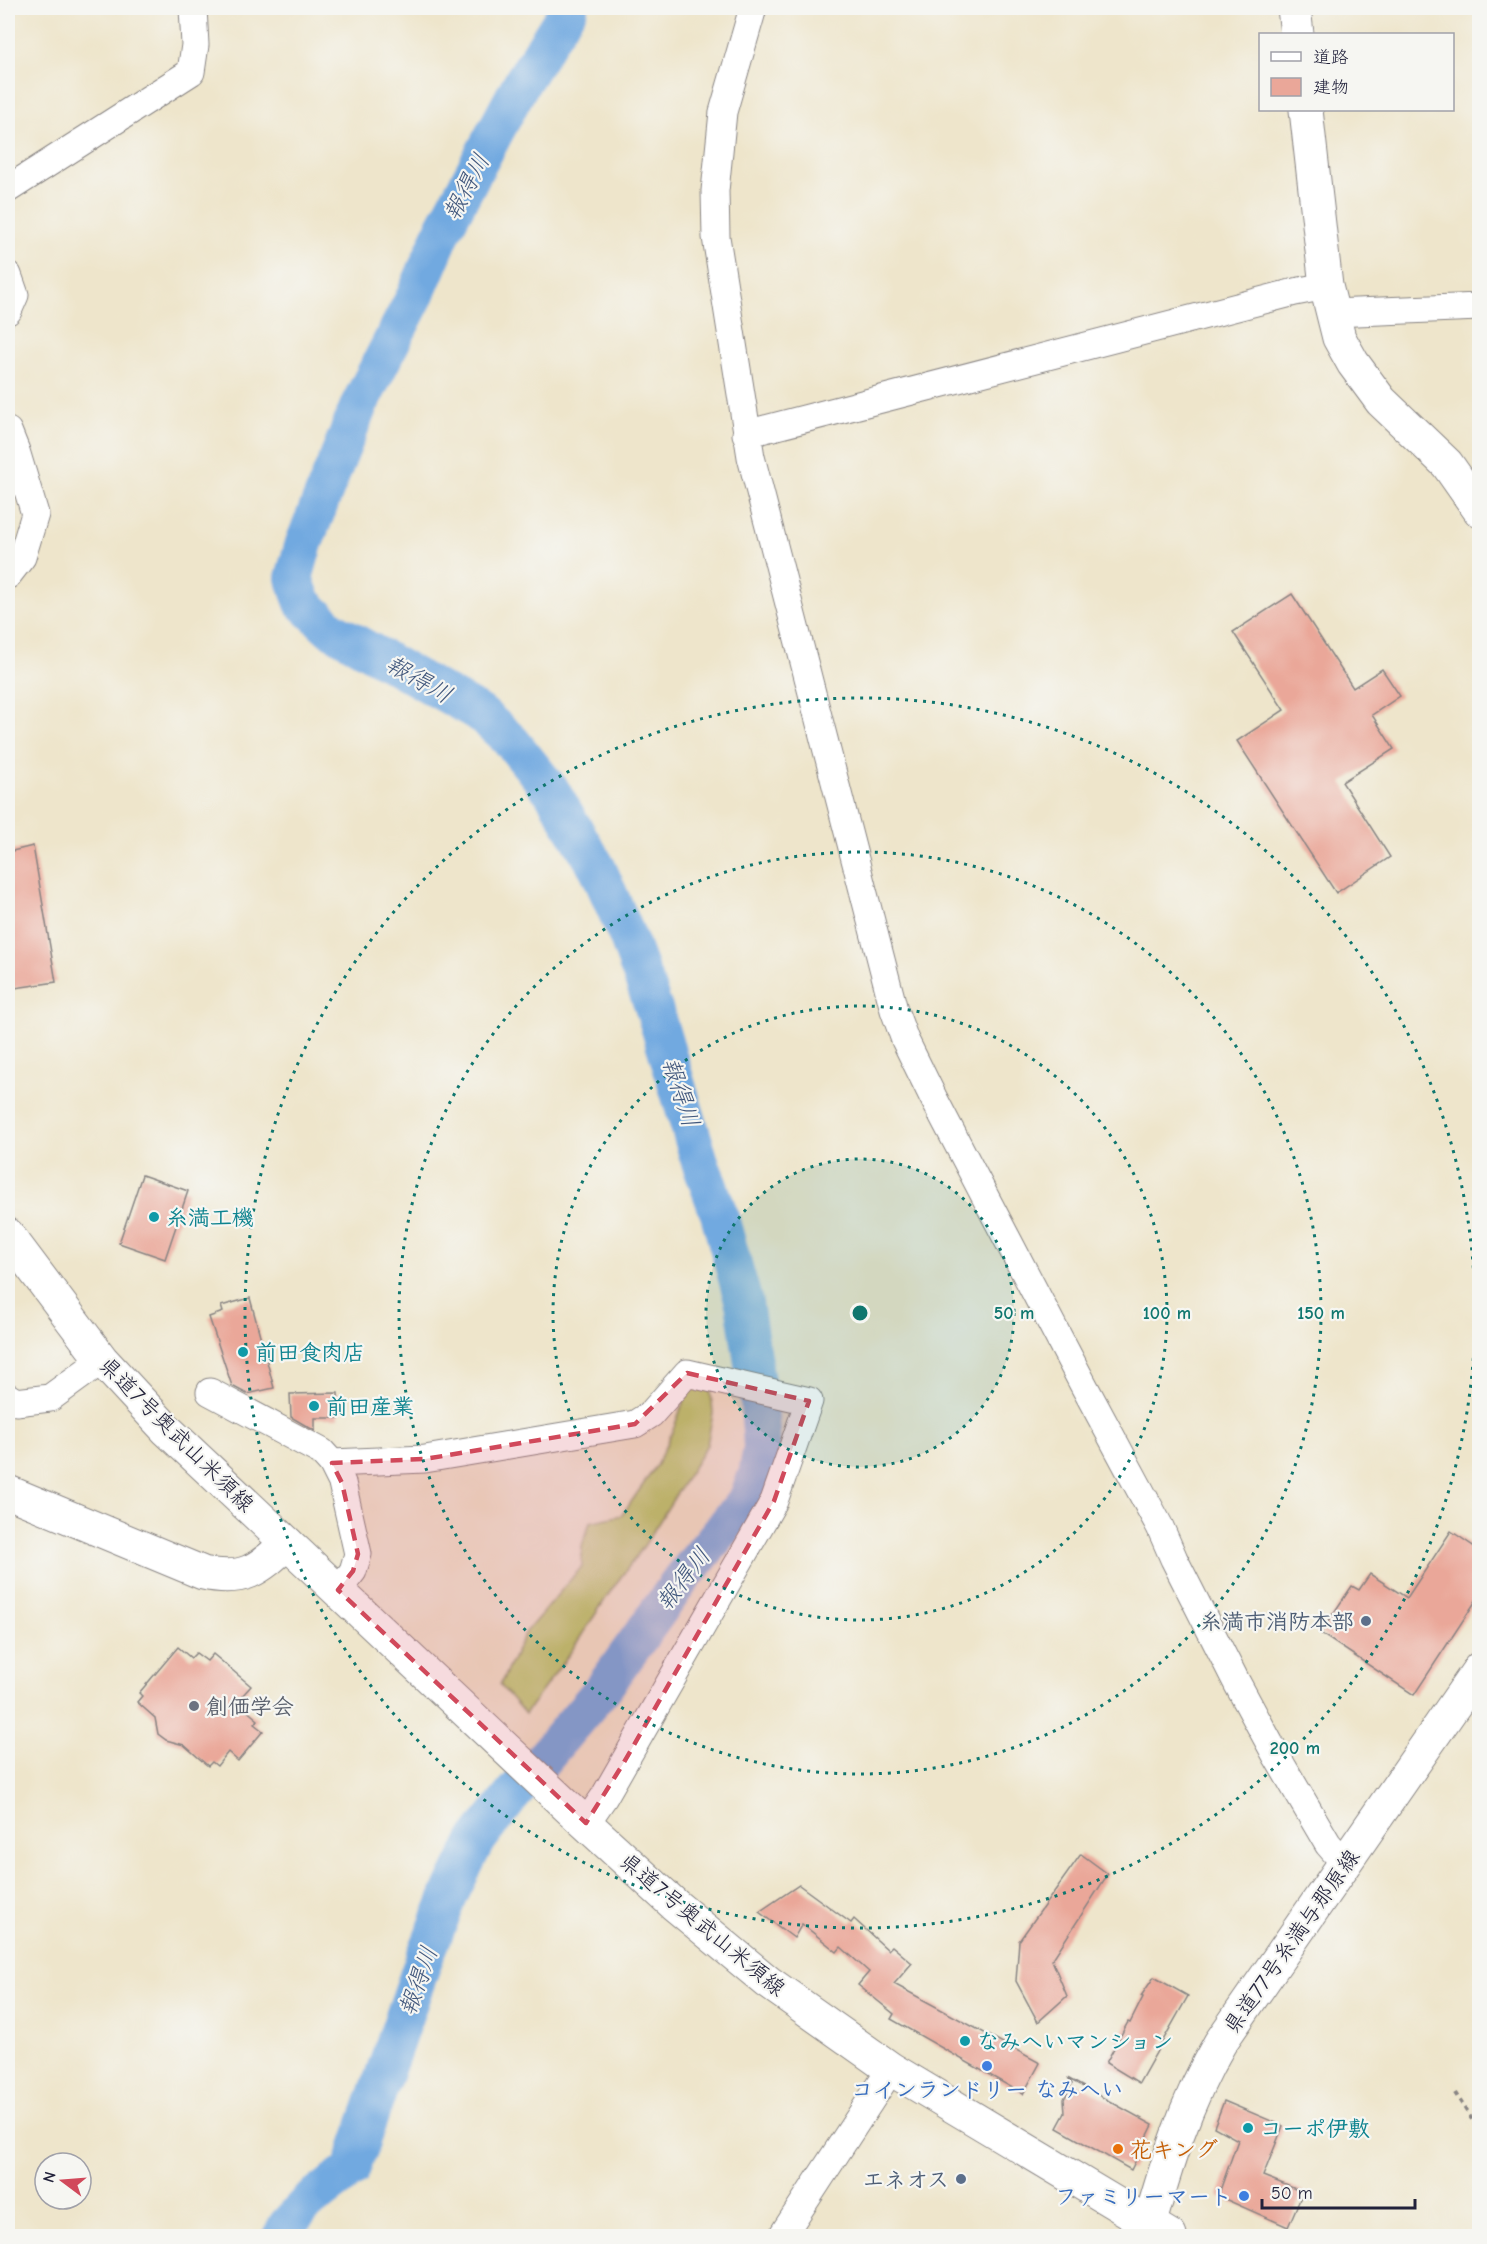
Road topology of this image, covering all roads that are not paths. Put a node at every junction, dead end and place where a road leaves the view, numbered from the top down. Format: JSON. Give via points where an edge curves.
{"nodes":[{"id":1,"x":193,"y":8,"type":"edge"},
{"id":2,"x":753,"y":8,"type":"edge"},
{"id":3,"x":1294,"y":8,"type":"edge"},
{"id":4,"x":1297,"y":33,"type":"edge"},
{"id":5,"x":1306,"y":111,"type":"edge"},
{"id":6,"x":8,"y":189,"type":"edge"},
{"id":7,"x":8,"y":275,"type":"edge"},
{"id":8,"x":1329,"y":300,"type":"junction"},
{"id":9,"x":1479,"y":307,"type":"edge"},
{"id":10,"x":8,"y":310,"type":"edge"},
{"id":11,"x":8,"y":431,"type":"edge"},
{"id":12,"x":746,"y":434,"type":"junction"},
{"id":13,"x":1478,"y":504,"type":"edge"},
{"id":14,"x":8,"y":574,"type":"edge"},
{"id":15,"x":8,"y":1235,"type":"edge"},
{"id":16,"x":102,"y":1360,"type":"junction"},
{"id":17,"x":210,"y":1392,"type":"dead end"},
{"id":18,"x":8,"y":1398,"type":"edge"},
{"id":19,"x":332,"y":1463,"type":"junction"},
{"id":20,"x":8,"y":1492,"type":"edge"},
{"id":21,"x":287,"y":1543,"type":"junction"},
{"id":22,"x":338,"y":1590,"type":"junction"},
{"id":23,"x":1476,"y":1680,"type":"edge"},
{"id":24,"x":578,"y":1816,"type":"junction"},
{"id":25,"x":1347,"y":1859,"type":"junction"},
{"id":26,"x":891,"y":2069,"type":"junction"},
{"id":27,"x":1155,"y":2232,"type":"edge"},
{"id":28,"x":782,"y":2236,"type":"edge"}],
"edges":[{"from":1,"to":6,"type":"street","via":[[195,45],[191,72]]},
{"from":2,"to":12,"type":"street","via":[[723,112],[715,191],[716,237]]},
{"from":3,"to":4,"type":"main road"},
{"from":5,"to":8,"type":"main road"},
{"from":7,"to":10,"type":"street","via":[[15,295]]},
{"from":8,"to":9,"type":"street"},
{"from":8,"to":12,"type":"street","via":[[1295,292]]},
{"from":8,"to":13,"type":"main road","via":[[1339,338],[1366,382],[1381,402],[1447,464]]},
{"from":11,"to":14,"type":"street","via":[[34,514],[22,556]]},
{"from":12,"to":25,"type":"street","via":[[879,953],[905,1040],[1267,1739],[1328,1844]]},
{"from":15,"to":16,"type":"main road","name":"県道7号奥武山米須線"},
{"from":16,"to":18,"type":"street","via":[[50,1398],[16,1402]]},
{"from":16,"to":21,"type":"main road","name":"県道7号奥武山米須線","via":[[167,1430]]},
{"from":17,"to":19,"type":"street","via":[[322,1452]]},
{"from":19,"to":22,"type":"street","via":[[342,1483],[358,1554],[353,1571]]},
{"from":19,"to":24,"type":"street","via":[[425,1459],[635,1424],[651,1414],[687,1373],[809,1401],[774,1502],[604,1797]]},
{"from":20,"to":21,"type":"main road","via":[[203,1573],[241,1575],[263,1566]]},
{"from":21,"to":22,"type":"main road","name":"県道7号奥武山米須線"},
{"from":22,"to":24,"type":"main road","name":"県道7号奥武山米須線"},
{"from":23,"to":25,"type":"main road","name":"県道77号糸満与那原線"},
{"from":24,"to":26,"type":"main road","name":"県道7号奥武山米須線","via":[[675,1905],[768,1982]]},
{"from":25,"to":27,"type":"main road","name":"県道77号糸満与那原線","via":[[1220,2043],[1190,2098],[1167,2162]]},
{"from":26,"to":27,"type":"main road","name":"県道7号奥武山米須線"},
{"from":26,"to":28,"type":"street"}]}
